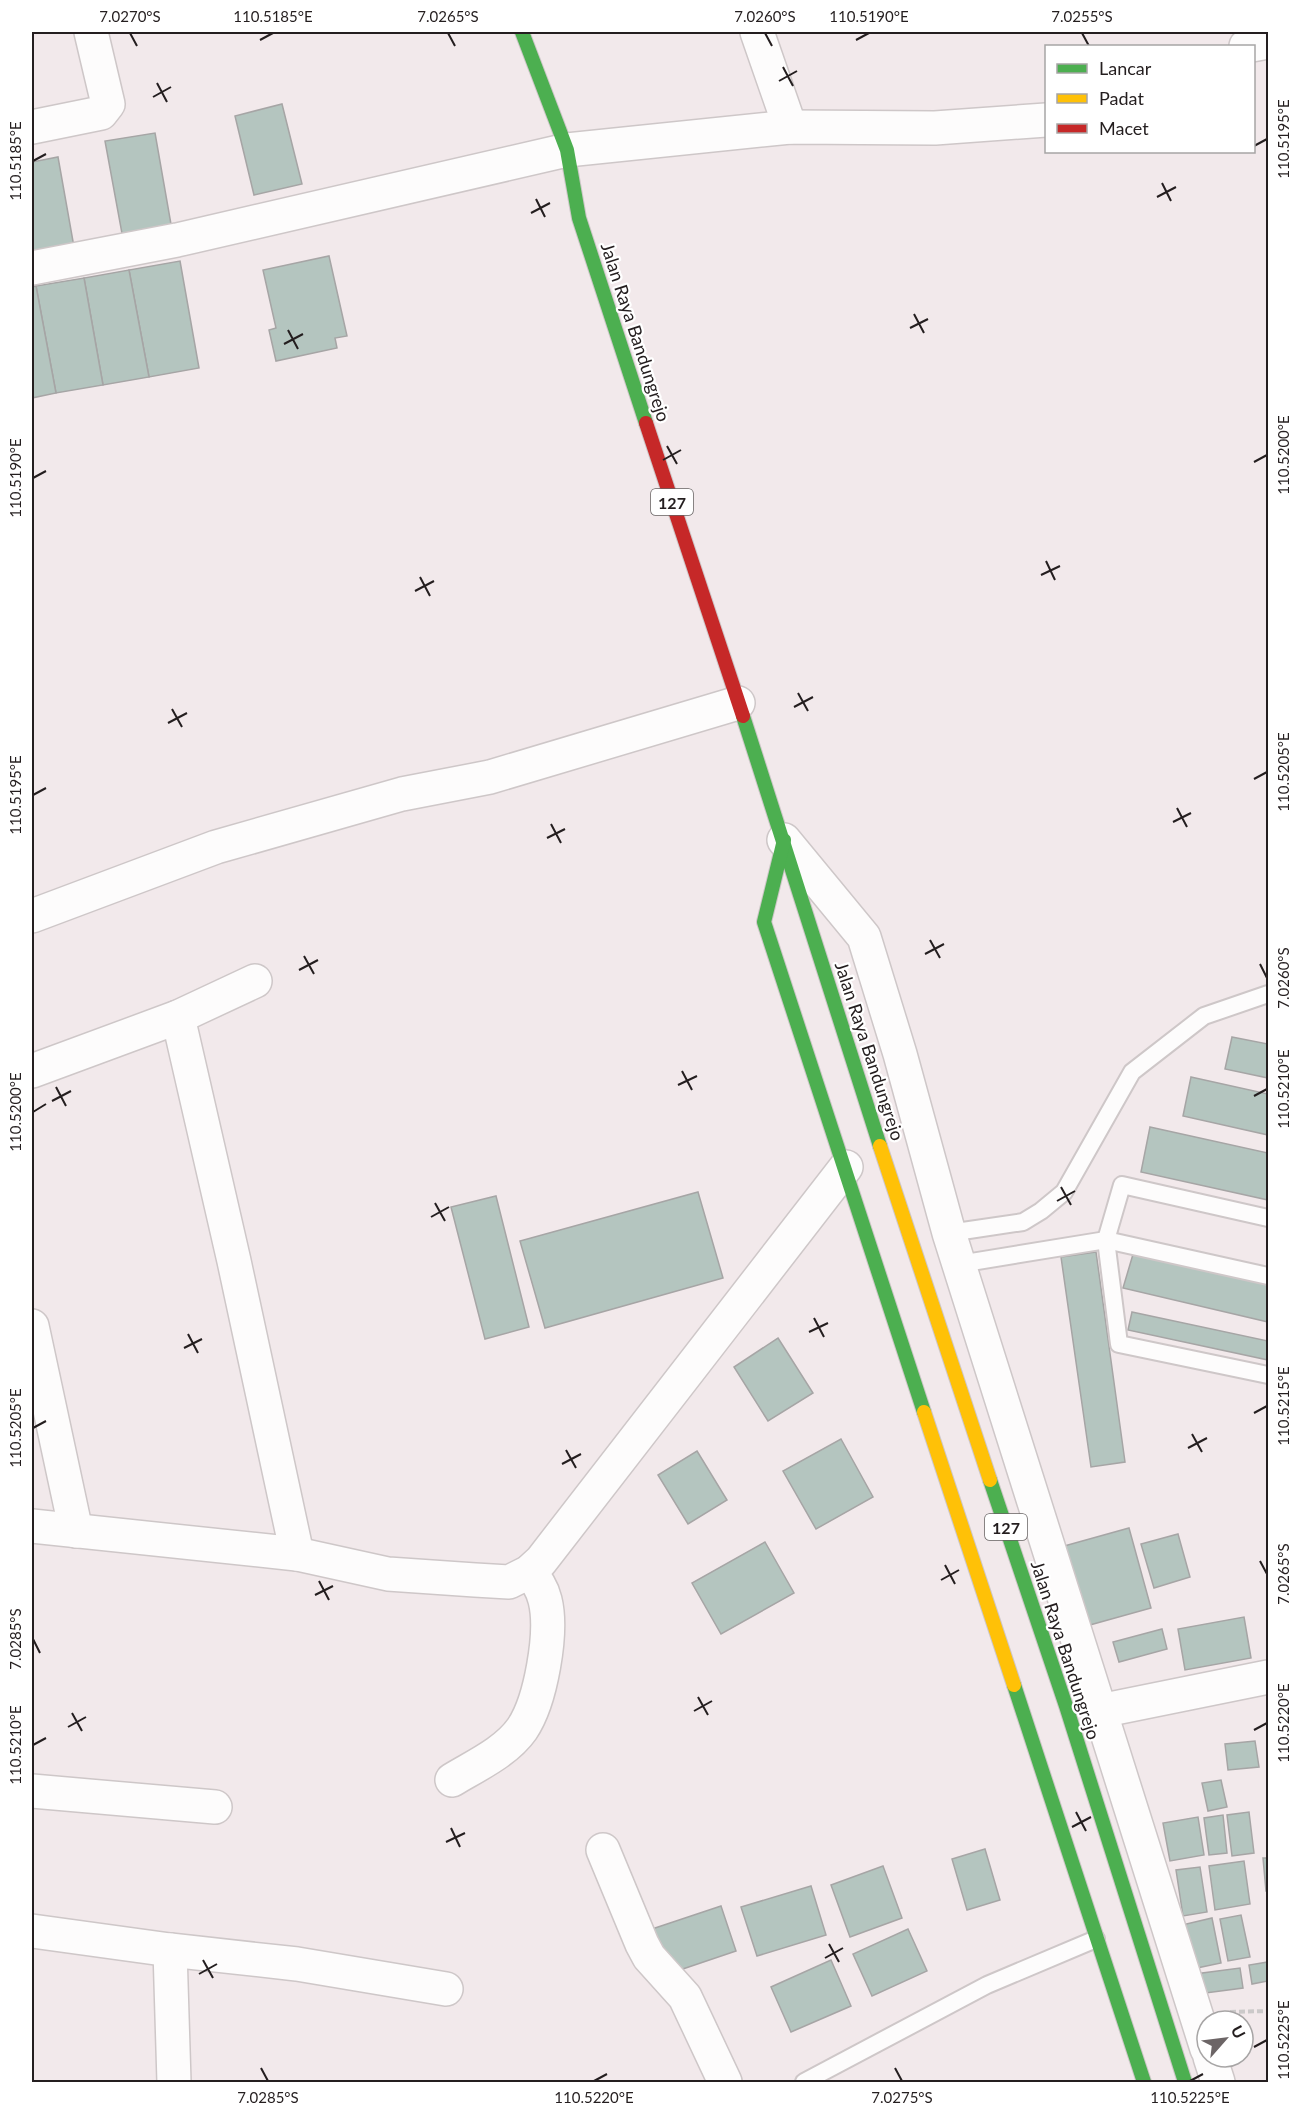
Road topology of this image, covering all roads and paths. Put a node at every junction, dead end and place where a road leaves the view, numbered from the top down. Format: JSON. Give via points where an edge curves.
{"nodes":[{"id":1,"x":91,"y":32,"type":"edge"},
{"id":2,"x":522,"y":32,"type":"edge"},
{"id":3,"x":757,"y":32,"type":"edge"},
{"id":4,"x":1269,"y":42,"type":"edge"},
{"id":5,"x":1252,"y":45,"type":"edge"},
{"id":6,"x":1045,"y":120,"type":"edge"},
{"id":7,"x":32,"y":127,"type":"edge"},
{"id":8,"x":790,"y":127,"type":"junction"},
{"id":9,"x":567,"y":150,"type":"junction"},
{"id":10,"x":32,"y":268,"type":"edge"},
{"id":11,"x":738,"y":703,"type":"junction"},
{"id":12,"x":784,"y":840,"type":"junction"},
{"id":13,"x":32,"y":916,"type":"edge"},
{"id":14,"x":255,"y":981,"type":"dead end"},
{"id":15,"x":1269,"y":994,"type":"edge"},
{"id":16,"x":178,"y":1017,"type":"junction"},
{"id":17,"x":32,"y":1071,"type":"edge"},
{"id":18,"x":846,"y":1167,"type":"junction"},
{"id":19,"x":1269,"y":1218,"type":"edge"},
{"id":20,"x":949,"y":1233,"type":"junction"},
{"id":21,"x":1106,"y":1240,"type":"junction"},
{"id":22,"x":959,"y":1264,"type":"junction"},
{"id":23,"x":1269,"y":1276,"type":"edge"},
{"id":24,"x":32,"y":1326,"type":"edge"},
{"id":25,"x":1269,"y":1375,"type":"edge"},
{"id":26,"x":32,"y":1526,"type":"edge"},
{"id":27,"x":76,"y":1532,"type":"junction"},
{"id":28,"x":297,"y":1554,"type":"junction"},
{"id":29,"x":529,"y":1572,"type":"junction"},
{"id":30,"x":1269,"y":1677,"type":"edge"},
{"id":31,"x":1100,"y":1710,"type":"junction"},
{"id":32,"x":452,"y":1780,"type":"dead end"},
{"id":33,"x":32,"y":1791,"type":"edge"},
{"id":34,"x":215,"y":1807,"type":"dead end"},
{"id":35,"x":603,"y":1850,"type":"dead end"},
{"id":36,"x":32,"y":1931,"type":"edge"},
{"id":37,"x":1096,"y":1939,"type":"junction"},
{"id":38,"x":170,"y":1950,"type":"junction"},
{"id":39,"x":446,"y":1989,"type":"dead end"},
{"id":40,"x":1195,"y":2011,"type":"edge"},
{"id":41,"x":174,"y":2082,"type":"edge"},
{"id":42,"x":725,"y":2082,"type":"edge"},
{"id":43,"x":804,"y":2082,"type":"edge"},
{"id":44,"x":1144,"y":2082,"type":"edge"},
{"id":45,"x":1185,"y":2082,"type":"edge"}],
"edges":[{"from":1,"to":7,"type":"street","via":[[108,104],[101,113]]},
{"from":2,"to":9,"type":"main road","name":"Jalan Raya Bandungrejo","number":"127"},
{"from":3,"to":8,"type":"street"},
{"from":4,"to":5,"type":"street"},
{"from":6,"to":8,"type":"street","via":[[935,129]]},
{"from":8,"to":9,"type":"street"},
{"from":9,"to":10,"type":"street","via":[[177,240]]},
{"from":9,"to":11,"type":"main road","name":"Jalan Raya Bandungrejo","number":"127","via":[[579,218]]},
{"from":11,"to":12,"type":"main road","name":"Jalan Raya Bandungrejo","number":"127"},
{"from":11,"to":13,"type":"street","via":[[501,774],[402,794],[216,847]]},
{"from":12,"to":18,"type":"main road","via":[[764,922]]},
{"from":12,"to":20,"type":"street","via":[[864,937]]},
{"from":12,"to":45,"type":"main road","name":"Jalan Raya Bandungrejo","number":"127"},
{"from":14,"to":16,"type":"street"},
{"from":15,"to":20,"type":"lane","via":[[1204,1016],[1132,1072],[1064,1192],[1041,1212],[1023,1222]]},
{"from":16,"to":17,"type":"street"},
{"from":16,"to":28,"type":"street"},
{"from":18,"to":29,"type":"street"},
{"from":18,"to":37,"type":"main road"},
{"from":19,"to":21,"type":"lane","via":[[1122,1185]]},
{"from":20,"to":22,"type":"street"},
{"from":21,"to":22,"type":"lane"},
{"from":21,"to":23,"type":"lane"},
{"from":21,"to":25,"type":"lane","via":[[1119,1344]]},
{"from":22,"to":31,"type":"street"},
{"from":24,"to":27,"type":"street"},
{"from":26,"to":27,"type":"street"},
{"from":27,"to":28,"type":"street"},
{"from":28,"to":29,"type":"street","via":[[388,1574],[509,1582]]},
{"from":29,"to":32,"type":"street","via":[[539,1584],[547,1623],[540,1682],[532,1706],[522,1729],[502,1749]]},
{"from":30,"to":31,"type":"street"},
{"from":31,"to":40,"type":"street"},
{"from":33,"to":34,"type":"street"},
{"from":35,"to":42,"type":"street","via":[[642,1944],[685,1997]]},
{"from":36,"to":38,"type":"street"},
{"from":37,"to":43,"type":"lane","via":[[987,1985]]},
{"from":37,"to":44,"type":"main road"},
{"from":38,"to":39,"type":"street","via":[[297,1964]]},
{"from":38,"to":41,"type":"street"}]}
